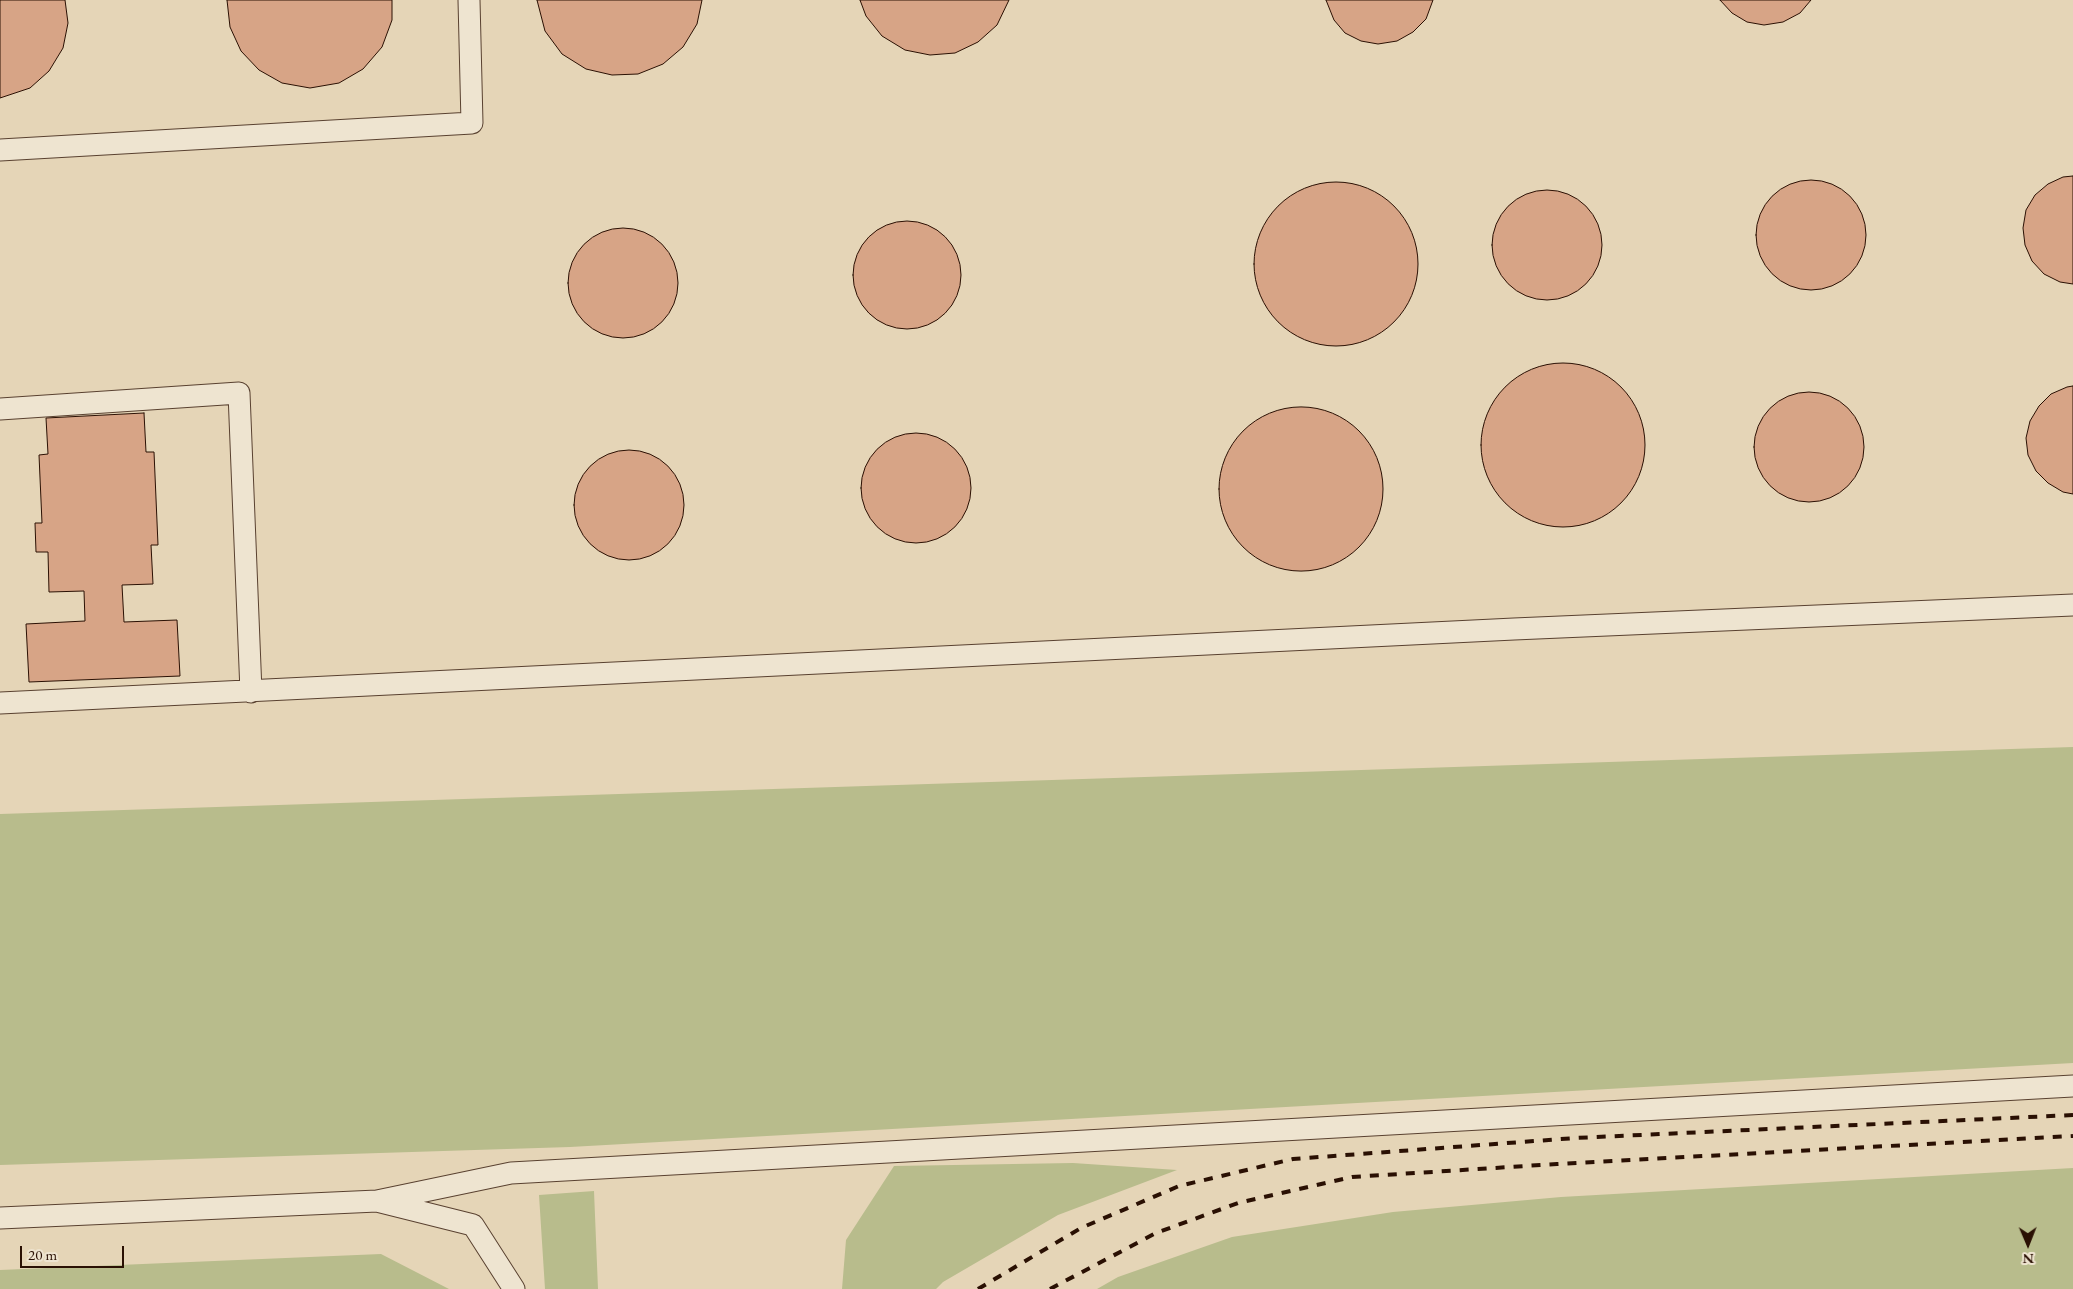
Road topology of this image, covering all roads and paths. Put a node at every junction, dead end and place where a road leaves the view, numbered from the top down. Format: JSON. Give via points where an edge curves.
{"nodes":[{"id":1,"x":469,"y":0,"type":"edge"},
{"id":2,"x":0,"y":150,"type":"edge"},
{"id":3,"x":0,"y":409,"type":"edge"},
{"id":4,"x":2073,"y":605,"type":"edge"},
{"id":5,"x":251,"y":692,"type":"junction"},
{"id":6,"x":0,"y":703,"type":"edge"},
{"id":7,"x":2073,"y":1086,"type":"edge"},
{"id":8,"x":378,"y":1201,"type":"junction"},
{"id":9,"x":0,"y":1218,"type":"edge"},
{"id":10,"x":514,"y":1289,"type":"edge"}],
"edges":[{"from":1,"to":2,"type":"lane","via":[[472,123]]},
{"from":3,"to":5,"type":"lane","via":[[239,393]]},
{"from":4,"to":5,"type":"lane","via":[[1514,629]]},
{"from":5,"to":6,"type":"lane"},
{"from":7,"to":8,"type":"lane","via":[[511,1173]]},
{"from":8,"to":9,"type":"lane"},
{"from":8,"to":10,"type":"lane","via":[[473,1224]]}]}
